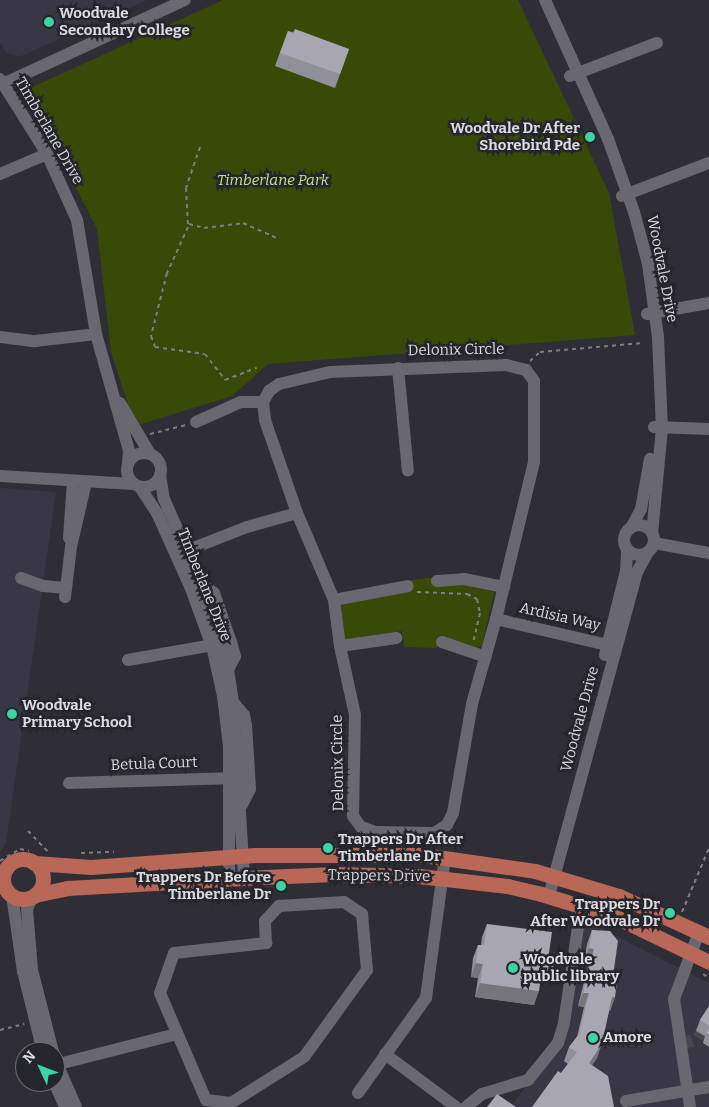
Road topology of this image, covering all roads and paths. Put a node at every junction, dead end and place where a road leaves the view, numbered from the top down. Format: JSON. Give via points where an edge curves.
{"nodes":[{"id":1,"x":185,"y":0,"type":"edge"},
{"id":2,"x":535,"y":0,"type":"edge"},
{"id":3,"x":545,"y":0,"type":"edge"},
{"id":4,"x":657,"y":44,"type":"dead end"},
{"id":5,"x":574,"y":75,"type":"junction"},
{"id":6,"x":2,"y":81,"type":"edge"},
{"id":7,"x":200,"y":147,"type":"dead end"},
{"id":8,"x":47,"y":154,"type":"junction"},
{"id":9,"x":709,"y":163,"type":"edge"},
{"id":10,"x":0,"y":174,"type":"edge"},
{"id":11,"x":624,"y":195,"type":"junction"},
{"id":12,"x":188,"y":227,"type":"junction"},
{"id":13,"x":276,"y":238,"type":"dead end"},
{"id":14,"x":709,"y":303,"type":"edge"},
{"id":15,"x":650,"y":313,"type":"junction"},
{"id":16,"x":96,"y":334,"type":"junction"},
{"id":17,"x":0,"y":337,"type":"edge"},
{"id":18,"x":643,"y":342,"type":"dead end"},
{"id":19,"x":257,"y":368,"type":"dead end"},
{"id":20,"x":398,"y":368,"type":"junction"},
{"id":21,"x":526,"y":370,"type":"junction"},
{"id":22,"x":107,"y":375,"type":"junction"},
{"id":23,"x":263,"y":402,"type":"junction"},
{"id":24,"x":196,"y":422,"type":"joint"},
{"id":25,"x":657,"y":428,"type":"junction"},
{"id":26,"x":709,"y":429,"type":"edge"},
{"id":27,"x":143,"y":435,"type":"dead end"},
{"id":28,"x":150,"y":454,"type":"junction"},
{"id":29,"x":127,"y":465,"type":"junction"},
{"id":30,"x":408,"y":471,"type":"dead end"},
{"id":31,"x":160,"y":475,"type":"junction"},
{"id":32,"x":0,"y":476,"type":"edge"},
{"id":33,"x":73,"y":481,"type":"junction"},
{"id":34,"x":86,"y":482,"type":"junction"},
{"id":35,"x":102,"y":483,"type":"junction"},
{"id":36,"x":136,"y":486,"type":"junction"},
{"id":37,"x":296,"y":513,"type":"junction"},
{"id":38,"x":631,"y":528,"type":"junction"},
{"id":39,"x":651,"y":543,"type":"junction"},
{"id":40,"x":70,"y":548,"type":"junction"},
{"id":41,"x":628,"y":550,"type":"junction"},
{"id":42,"x":181,"y":553,"type":"junction"},
{"id":43,"x":709,"y":553,"type":"edge"},
{"id":44,"x":21,"y":578,"type":"dead end"},
{"id":45,"x":438,"y":582,"type":"dead end"},
{"id":46,"x":202,"y":585,"type":"junction"},
{"id":47,"x":504,"y":587,"type":"junction"},
{"id":48,"x":410,"y":589,"type":"joint"},
{"id":49,"x":334,"y":600,"type":"junction"},
{"id":50,"x":496,"y":619,"type":"junction"},
{"id":51,"x":396,"y":638,"type":"dead end"},
{"id":52,"x":442,"y":642,"type":"dead end"},
{"id":53,"x":217,"y":645,"type":"junction"},
{"id":54,"x":340,"y":646,"type":"junction"},
{"id":55,"x":612,"y":646,"type":"junction"},
{"id":56,"x":481,"y":655,"type":"junction"},
{"id":57,"x":128,"y":660,"type":"dead end"},
{"id":58,"x":228,"y":670,"type":"junction"},
{"id":59,"x":233,"y":702,"type":"junction"},
{"id":60,"x":234,"y":778,"type":"junction"},
{"id":61,"x":69,"y":783,"type":"dead end"},
{"id":62,"x":241,"y":810,"type":"junction"},
{"id":63,"x":28,"y":831,"type":"dead end"},
{"id":64,"x":709,"y":848,"type":"edge"},
{"id":65,"x":116,"y":852,"type":"dead end"},
{"id":66,"x":78,"y":853,"type":"dead end"},
{"id":67,"x":37,"y":856,"type":"junction"},
{"id":68,"x":237,"y":857,"type":"junction"},
{"id":69,"x":445,"y":857,"type":"junction"},
{"id":70,"x":3,"y":865,"type":"edge"},
{"id":71,"x":550,"y":876,"type":"junction"},
{"id":72,"x":443,"y":878,"type":"junction"},
{"id":73,"x":237,"y":879,"type":"junction"},
{"id":74,"x":6,"y":892,"type":"edge"},
{"id":75,"x":545,"y":895,"type":"junction"},
{"id":76,"x":34,"y":896,"type":"junction"},
{"id":77,"x":581,"y":906,"type":"junction"},
{"id":78,"x":679,"y":922,"type":"junction"},
{"id":79,"x":704,"y":934,"type":"edge"},
{"id":80,"x":688,"y":957,"type":"junction"},
{"id":81,"x":709,"y":962,"type":"edge"},
{"id":82,"x":709,"y":978,"type":"edge"},
{"id":83,"x":33,"y":1022,"type":"junction"},
{"id":84,"x":0,"y":1030,"type":"edge"},
{"id":85,"x":177,"y":1034,"type":"junction"},
{"id":86,"x":40,"y":1042,"type":"edge"},
{"id":87,"x":50,"y":1042,"type":"edge"},
{"id":88,"x":385,"y":1054,"type":"junction"},
{"id":89,"x":65,"y":1058,"type":"edge"},
{"id":90,"x":65,"y":1082,"type":"edge"},
{"id":91,"x":709,"y":1087,"type":"edge"},
{"id":92,"x":688,"y":1091,"type":"junction"},
{"id":93,"x":58,"y":1092,"type":"edge"},
{"id":94,"x":358,"y":1093,"type":"dead end"},
{"id":95,"x":626,"y":1101,"type":"dead end"},
{"id":96,"x":65,"y":1107,"type":"edge"},
{"id":97,"x":76,"y":1107,"type":"edge"},
{"id":98,"x":456,"y":1107,"type":"edge"},
{"id":99,"x":466,"y":1107,"type":"edge"},
{"id":100,"x":690,"y":1107,"type":"edge"}],
"edges":[{"from":1,"to":6,"type":"street"},
{"from":2,"to":5,"type":"street","name":"Woodvale Drive"},
{"from":3,"to":5,"type":"street","name":"Woodvale Drive"},
{"from":4,"to":5,"type":"street"},
{"from":5,"to":11,"type":"street","name":"Woodvale Drive","via":[[608,138]]},
{"from":6,"to":8,"type":"street","name":"Timberlane Drive"},
{"from":7,"to":12,"type":"path","via":[[186,188]]},
{"from":8,"to":10,"type":"street"},
{"from":8,"to":16,"type":"street","name":"Timberlane Drive","via":[[78,220]]},
{"from":9,"to":11,"type":"street"},
{"from":11,"to":15,"type":"street","name":"Woodvale Drive","via":[[648,264]]},
{"from":12,"to":13,"type":"path","via":[[189,223],[204,228],[243,223]]},
{"from":12,"to":19,"type":"path","via":[[168,273],[151,336],[155,347],[205,354],[224,380]]},
{"from":14,"to":15,"type":"street"},
{"from":15,"to":25,"type":"street","name":"Woodvale Drive"},
{"from":16,"to":17,"type":"street","via":[[35,341]]},
{"from":16,"to":22,"type":"street","name":"Timberlane Drive"},
{"from":18,"to":21,"type":"path","via":[[540,352],[534,354]]},
{"from":20,"to":21,"type":"street","name":"Delonix Circle","via":[[506,365]]},
{"from":20,"to":23,"type":"street","name":"Delonix Circle","via":[[340,371],[289,380],[273,386]]},
{"from":20,"to":30,"type":"street"},
{"from":21,"to":47,"type":"street","name":"Delonix Circle","via":[[536,389],[534,462]]},
{"from":22,"to":28,"type":"street","name":"Timberlane Drive","via":[[127,417]]},
{"from":22,"to":29,"type":"street","name":"Timberlane Drive","via":[[129,451]]},
{"from":23,"to":24,"type":"street","via":[[242,402]]},
{"from":23,"to":37,"type":"street","name":"Delonix Circle","via":[[265,420]]},
{"from":24,"to":27,"type":"path"},
{"from":25,"to":26,"type":"street"},
{"from":25,"to":38,"type":"street","name":"Woodvale Drive","via":[[641,509]]},
{"from":25,"to":39,"type":"street","name":"Woodvale Drive"},
{"from":28,"to":29,"type":"street","via":[[135,455]]},
{"from":28,"to":31,"type":"street","via":[[158,460]]},
{"from":29,"to":35,"type":"street"},
{"from":29,"to":36,"type":"street"},
{"from":31,"to":36,"type":"street","via":[[154,484]]},
{"from":31,"to":42,"type":"street","name":"Timberlane Drive"},
{"from":32,"to":33,"type":"street","via":[[26,475]]},
{"from":33,"to":34,"type":"street"},
{"from":33,"to":40,"type":"street","via":[[68,531]]},
{"from":34,"to":35,"type":"street"},
{"from":34,"to":40,"type":"street"},
{"from":35,"to":36,"type":"street"},
{"from":36,"to":42,"type":"street","name":"Timberlane Drive","via":[[148,497]]},
{"from":37,"to":42,"type":"street","via":[[247,527]]},
{"from":37,"to":49,"type":"street","name":"Delonix Circle"},
{"from":38,"to":39,"type":"street","via":[[640,526]]},
{"from":38,"to":41,"type":"street","via":[[625,536]]},
{"from":39,"to":41,"type":"street","via":[[635,555]]},
{"from":39,"to":43,"type":"street"},
{"from":39,"to":55,"type":"street","name":"Woodvale Drive","via":[[637,572]]},
{"from":40,"to":44,"type":"street","via":[[66,593]]},
{"from":41,"to":55,"type":"street","name":"Woodvale Drive"},
{"from":42,"to":46,"type":"street","name":"Timberlane Drive"},
{"from":42,"to":53,"type":"street","name":"Timberlane Drive"},
{"from":45,"to":47,"type":"street","via":[[464,580]]},
{"from":46,"to":53,"type":"street","name":"Timberlane Drive"},
{"from":46,"to":58,"type":"street","name":"Timberlane Drive","via":[[214,593],[231,642],[235,656]]},
{"from":47,"to":50,"type":"street","name":"Delonix Circle"},
{"from":48,"to":49,"type":"street"},
{"from":48,"to":56,"type":"path","via":[[467,594],[477,598],[480,605],[474,634]]},
{"from":49,"to":54,"type":"street","name":"Delonix Circle"},
{"from":50,"to":55,"type":"street","name":"Ardisia Way"},
{"from":50,"to":56,"type":"street","name":"Delonix Circle"},
{"from":51,"to":54,"type":"street"},
{"from":52,"to":56,"type":"street"},
{"from":53,"to":57,"type":"street"},
{"from":53,"to":58,"type":"street","name":"Timberlane Drive"},
{"from":53,"to":60,"type":"street","name":"Timberlane Drive"},
{"from":54,"to":56,"type":"street","name":"Delonix Circle","via":[[355,714],[353,816],[361,827],[375,832],[434,833],[447,825],[453,813]]},
{"from":55,"to":71,"type":"street","name":"Woodvale Drive"},
{"from":58,"to":59,"type":"street","name":"Timberlane Drive"},
{"from":59,"to":60,"type":"street","name":"Timberlane Drive"},
{"from":59,"to":62,"type":"street","name":"Timberlane Drive","via":[[244,715],[249,761],[250,789]]},
{"from":60,"to":61,"type":"street","name":"Betula Court"},
{"from":60,"to":62,"type":"street","name":"Timberlane Drive"},
{"from":60,"to":68,"type":"street","name":"Timberlane Drive"},
{"from":62,"to":68,"type":"street","name":"Timberlane Drive"},
{"from":63,"to":67,"type":"path","via":[[50,854]]},
{"from":64,"to":78,"type":"path"},
{"from":65,"to":66,"type":"path"},
{"from":67,"to":68,"type":"main road","name":"Trappers Drive","via":[[92,867]]},
{"from":67,"to":70,"type":"main road"},
{"from":67,"to":70,"type":"path","via":[[20,849]]},
{"from":67,"to":76,"type":"main road","via":[[43,879]]},
{"from":68,"to":69,"type":"main road","name":"Trappers Drive","via":[[336,854]]},
{"from":68,"to":73,"type":"street","name":"Timberlane Drive"},
{"from":69,"to":71,"type":"main road","name":"Trappers Drive","via":[[501,864]]},
{"from":69,"to":72,"type":"street"},
{"from":70,"to":74,"type":"main road"},
{"from":71,"to":75,"type":"street","name":"Woodvale Drive"},
{"from":71,"to":78,"type":"main road","name":"Trappers Drive","via":[[619,896]]},
{"from":72,"to":73,"type":"main road","name":"Trappers Drive","via":[[334,874]]},
{"from":72,"to":75,"type":"main road","name":"Trappers Drive","via":[[507,886]]},
{"from":72,"to":88,"type":"street","via":[[426,998]]},
{"from":73,"to":76,"type":"main road","name":"Trappers Drive","via":[[68,888]]},
{"from":74,"to":76,"type":"main road","via":[[25,899]]},
{"from":74,"to":83,"type":"street"},
{"from":75,"to":77,"type":"main road","name":"Trappers Drive"},
{"from":76,"to":87,"type":"street","via":[[27,909],[32,970]]},
{"from":77,"to":80,"type":"main road","name":"Trappers Drive","via":[[616,917]]},
{"from":77,"to":99,"type":"street","via":[[558,1043],[528,1080],[482,1094]]},
{"from":78,"to":79,"type":"main road","name":"Trappers Drive"},
{"from":79,"to":80,"type":"street"},
{"from":80,"to":81,"type":"main road","name":"Trappers Drive"},
{"from":80,"to":82,"type":"path"},
{"from":80,"to":92,"type":"street","via":[[674,999]]},
{"from":83,"to":84,"type":"path"},
{"from":83,"to":86,"type":"street"},
{"from":85,"to":85,"type":"street","via":[[206,1100],[231,1103],[304,1057],[367,970],[362,914],[344,902],[279,906],[265,921],[266,943],[174,953],[160,992]]},
{"from":85,"to":89,"type":"street"},
{"from":88,"to":94,"type":"street"},
{"from":88,"to":98,"type":"street"},
{"from":90,"to":97,"type":"street"},
{"from":91,"to":92,"type":"street"},
{"from":92,"to":95,"type":"street"},
{"from":92,"to":100,"type":"street"},
{"from":93,"to":96,"type":"street"}]}
